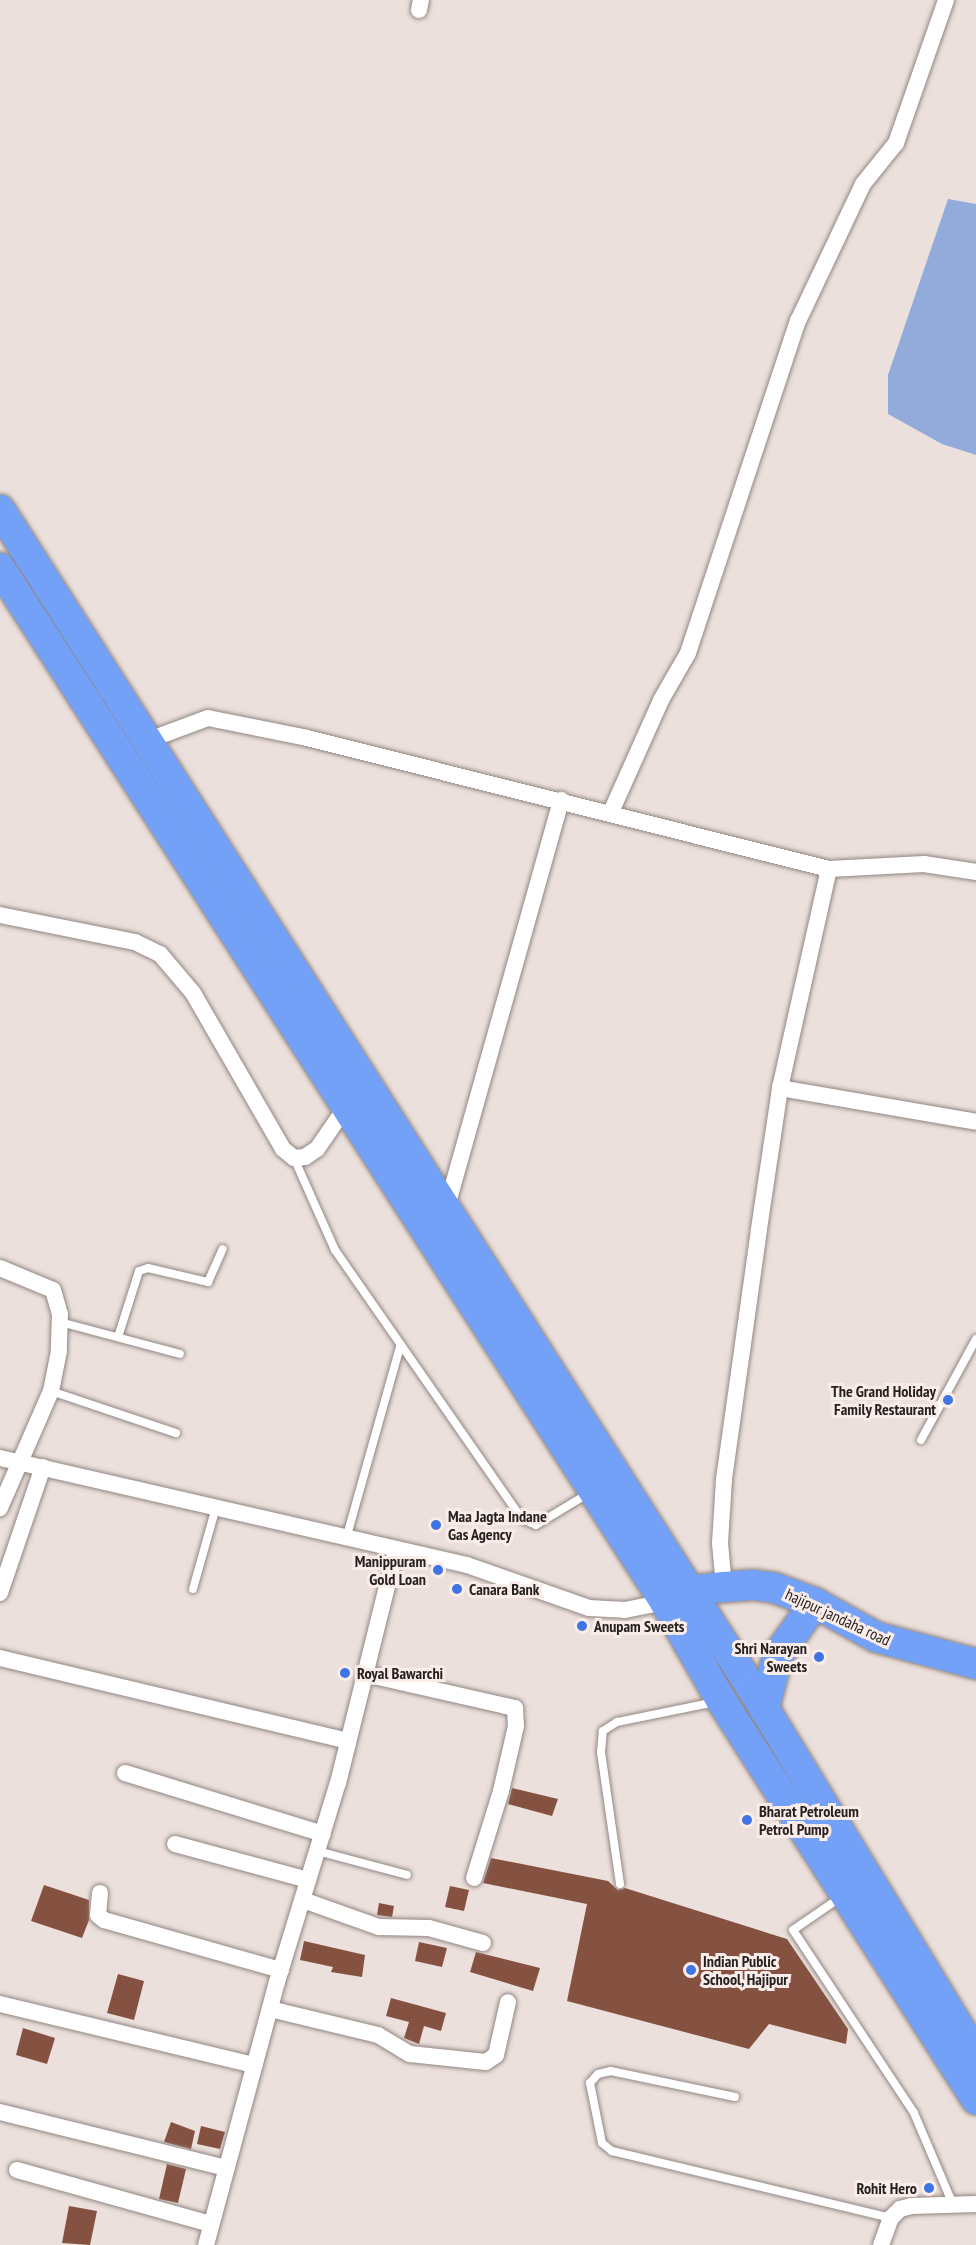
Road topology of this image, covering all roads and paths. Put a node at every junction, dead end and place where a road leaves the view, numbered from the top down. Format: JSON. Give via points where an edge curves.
{"nodes":[{"id":1,"x":946,"y":0,"type":"edge"},
{"id":2,"x":0,"y":510,"type":"edge"},
{"id":3,"x":0,"y":568,"type":"edge"},
{"id":4,"x":146,"y":741,"type":"junction"},
{"id":5,"x":561,"y":800,"type":"junction"},
{"id":6,"x":610,"y":812,"type":"junction"},
{"id":7,"x":829,"y":869,"type":"junction"},
{"id":8,"x":976,"y":872,"type":"edge"},
{"id":9,"x":0,"y":915,"type":"edge"},
{"id":10,"x":780,"y":1088,"type":"junction"},
{"id":11,"x":346,"y":1107,"type":"junction"},
{"id":12,"x":976,"y":1122,"type":"edge"},
{"id":13,"x":294,"y":1158,"type":"junction"},
{"id":14,"x":446,"y":1210,"type":"junction"},
{"id":15,"x":223,"y":1250,"type":"dead end"},
{"id":16,"x":0,"y":1268,"type":"edge"},
{"id":17,"x":60,"y":1322,"type":"junction"},
{"id":18,"x":118,"y":1337,"type":"junction"},
{"id":19,"x":976,"y":1340,"type":"edge"},
{"id":20,"x":400,"y":1347,"type":"junction"},
{"id":21,"x":180,"y":1354,"type":"dead end"},
{"id":22,"x":51,"y":1391,"type":"junction"},
{"id":23,"x":176,"y":1433,"type":"dead end"},
{"id":24,"x":921,"y":1440,"type":"dead end"},
{"id":25,"x":0,"y":1458,"type":"edge"},
{"id":26,"x":17,"y":1462,"type":"junction"},
{"id":27,"x":43,"y":1467,"type":"junction"},
{"id":28,"x":593,"y":1490,"type":"junction"},
{"id":29,"x":216,"y":1507,"type":"junction"},
{"id":30,"x":0,"y":1508,"type":"edge"},
{"id":31,"x":346,"y":1539,"type":"junction"},
{"id":32,"x":396,"y":1551,"type":"junction"},
{"id":33,"x":724,"y":1587,"type":"junction"},
{"id":34,"x":193,"y":1589,"type":"dead end"},
{"id":35,"x":0,"y":1593,"type":"edge"},
{"id":36,"x":677,"y":1597,"type":"junction"},
{"id":37,"x":814,"y":1603,"type":"junction"},
{"id":38,"x":0,"y":1658,"type":"edge"},
{"id":39,"x":976,"y":1664,"type":"edge"},
{"id":40,"x":365,"y":1674,"type":"junction"},
{"id":41,"x":721,"y":1701,"type":"junction"},
{"id":42,"x":764,"y":1709,"type":"junction"},
{"id":43,"x":348,"y":1741,"type":"junction"},
{"id":44,"x":125,"y":1773,"type":"dead end"},
{"id":45,"x":322,"y":1834,"type":"junction"},
{"id":46,"x":175,"y":1844,"type":"dead end"},
{"id":47,"x":317,"y":1851,"type":"junction"},
{"id":48,"x":407,"y":1875,"type":"dead end"},
{"id":49,"x":474,"y":1878,"type":"dead end"},
{"id":50,"x":308,"y":1880,"type":"junction"},
{"id":51,"x":620,"y":1884,"type":"dead end"},
{"id":52,"x":100,"y":1893,"type":"dead end"},
{"id":53,"x":844,"y":1895,"type":"junction"},
{"id":54,"x":303,"y":1900,"type":"junction"},
{"id":55,"x":483,"y":1943,"type":"dead end"},
{"id":56,"x":281,"y":1970,"type":"junction"},
{"id":57,"x":508,"y":2002,"type":"dead end"},
{"id":58,"x":0,"y":2004,"type":"edge"},
{"id":59,"x":270,"y":2009,"type":"junction"},
{"id":60,"x":976,"y":2056,"type":"edge"},
{"id":61,"x":255,"y":2065,"type":"junction"},
{"id":62,"x":735,"y":2097,"type":"dead end"},
{"id":63,"x":976,"y":2099,"type":"edge"},
{"id":64,"x":0,"y":2112,"type":"edge"},
{"id":65,"x":226,"y":2168,"type":"junction"},
{"id":66,"x":17,"y":2170,"type":"dead end"},
{"id":67,"x":976,"y":2204,"type":"edge"},
{"id":68,"x":954,"y":2207,"type":"junction"},
{"id":69,"x":891,"y":2218,"type":"junction"},
{"id":70,"x":211,"y":2224,"type":"junction"},
{"id":71,"x":206,"y":2245,"type":"edge"},
{"id":72,"x":881,"y":2245,"type":"edge"}],
"edges":[{"from":1,"to":6,"type":"street","via":[[896,143],[863,184],[798,321],[688,653],[661,700]]},
{"from":2,"to":4,"type":"highway"},
{"from":3,"to":11,"type":"highway"},
{"from":4,"to":5,"type":"street","via":[[208,718],[308,738]]},
{"from":4,"to":14,"type":"highway"},
{"from":5,"to":6,"type":"street"},
{"from":5,"to":14,"type":"street"},
{"from":6,"to":7,"type":"street"},
{"from":7,"to":8,"type":"street","via":[[924,864]]},
{"from":7,"to":10,"type":"street"},
{"from":9,"to":13,"type":"street","via":[[135,942],[160,954],[193,993],[283,1149]]},
{"from":10,"to":12,"type":"street"},
{"from":10,"to":33,"type":"street","via":[[724,1479],[720,1543]]},
{"from":11,"to":13,"type":"street","via":[[317,1149]]},
{"from":11,"to":28,"type":"highway"},
{"from":13,"to":20,"type":"lane","via":[[335,1250]]},
{"from":14,"to":36,"type":"highway"},
{"from":15,"to":18,"type":"lane","via":[[208,1282],[148,1268],[139,1271]]},
{"from":16,"to":17,"type":"street","via":[[53,1290],[59,1300]]},
{"from":17,"to":18,"type":"lane"},
{"from":17,"to":22,"type":"street"},
{"from":18,"to":21,"type":"lane"},
{"from":19,"to":24,"type":"lane"},
{"from":20,"to":28,"type":"lane","via":[[528,1524],[548,1519]]},
{"from":20,"to":31,"type":"lane"},
{"from":22,"to":23,"type":"lane"},
{"from":22,"to":26,"type":"street"},
{"from":25,"to":26,"type":"street"},
{"from":26,"to":27,"type":"street"},
{"from":26,"to":30,"type":"street"},
{"from":27,"to":29,"type":"street"},
{"from":27,"to":35,"type":"street"},
{"from":28,"to":36,"type":"highway"},
{"from":29,"to":31,"type":"street"},
{"from":29,"to":34,"type":"lane"},
{"from":31,"to":32,"type":"street"},
{"from":32,"to":36,"type":"street","via":[[484,1570],[589,1608],[625,1610]]},
{"from":32,"to":40,"type":"street"},
{"from":33,"to":36,"type":"highway","name":"hajipur jandaha road"},
{"from":33,"to":37,"type":"highway","name":"hajipur jandaha road","via":[[754,1584]]},
{"from":36,"to":41,"type":"highway"},
{"from":36,"to":42,"type":"highway"},
{"from":37,"to":39,"type":"highway","name":"hajipur jandaha road","via":[[876,1637]]},
{"from":37,"to":42,"type":"highway","via":[[778,1655]]},
{"from":38,"to":43,"type":"street"},
{"from":40,"to":43,"type":"street"},
{"from":40,"to":49,"type":"street","via":[[515,1707],[516,1726],[506,1769]]},
{"from":41,"to":51,"type":"lane","via":[[617,1722],[603,1731],[601,1752]]},
{"from":41,"to":53,"type":"highway"},
{"from":42,"to":60,"type":"highway"},
{"from":43,"to":45,"type":"street"},
{"from":44,"to":45,"type":"street"},
{"from":45,"to":47,"type":"street"},
{"from":46,"to":50,"type":"street"},
{"from":47,"to":48,"type":"lane"},
{"from":47,"to":50,"type":"street"},
{"from":50,"to":54,"type":"street"},
{"from":52,"to":56,"type":"street","via":[[98,1916],[104,1920]]},
{"from":53,"to":63,"type":"highway"},
{"from":53,"to":68,"type":"lane","via":[[793,1930],[914,2113]]},
{"from":54,"to":55,"type":"street","via":[[379,1927],[429,1928]]},
{"from":54,"to":56,"type":"street"},
{"from":56,"to":59,"type":"street"},
{"from":57,"to":59,"type":"street","via":[[496,2055],[486,2062],[410,2054],[378,2035]]},
{"from":58,"to":61,"type":"street"},
{"from":59,"to":61,"type":"street"},
{"from":61,"to":65,"type":"street"},
{"from":62,"to":69,"type":"lane","via":[[610,2071],[598,2074],[590,2084],[602,2143],[612,2151]]},
{"from":64,"to":65,"type":"street"},
{"from":65,"to":70,"type":"street"},
{"from":66,"to":70,"type":"street"},
{"from":67,"to":68,"type":"street"},
{"from":68,"to":69,"type":"street","via":[[911,2206]]},
{"from":69,"to":72,"type":"street"},
{"from":70,"to":71,"type":"street"}]}
